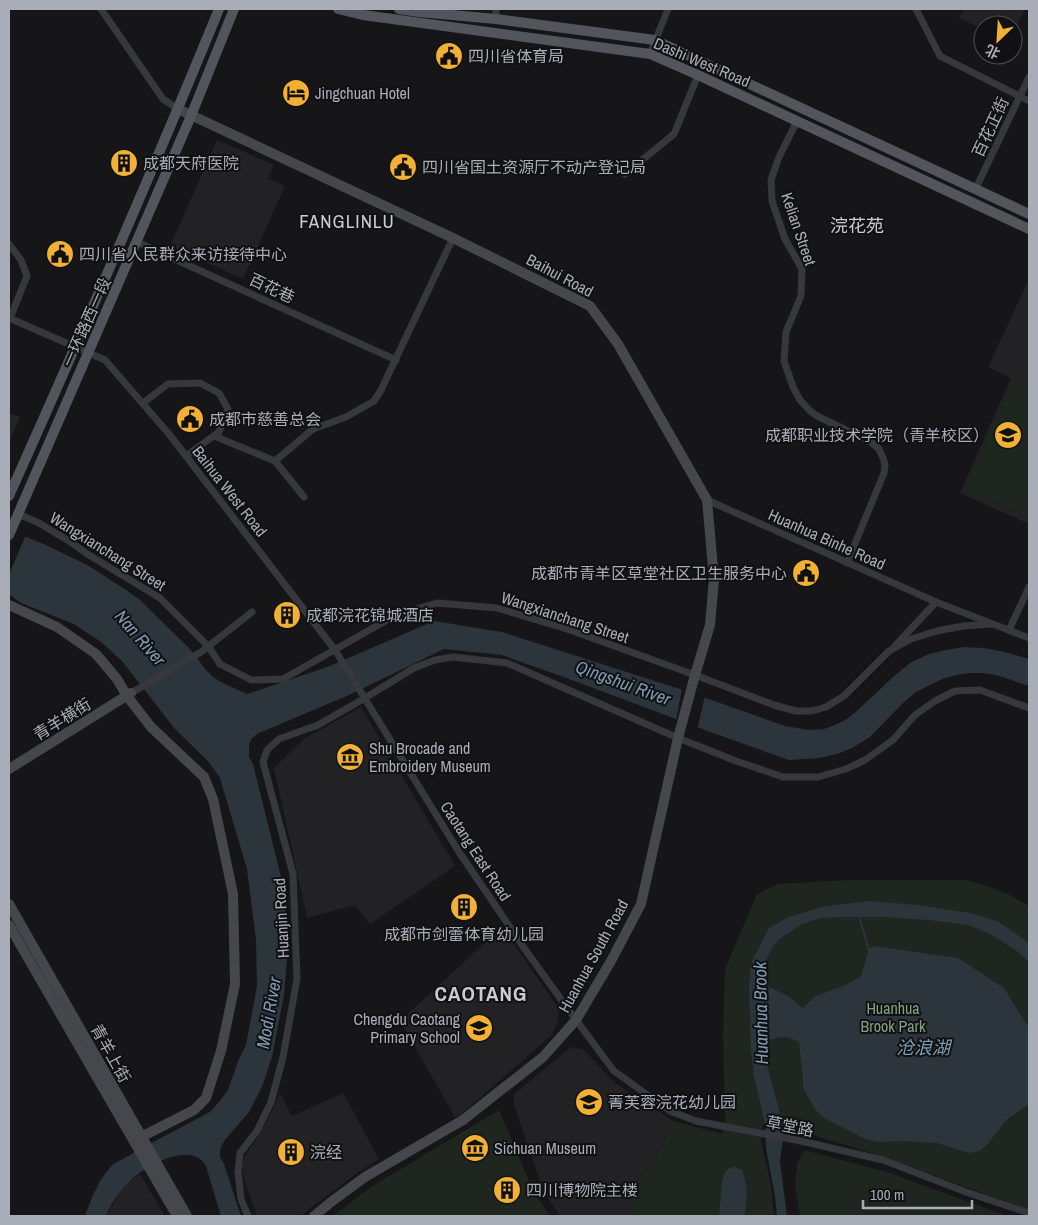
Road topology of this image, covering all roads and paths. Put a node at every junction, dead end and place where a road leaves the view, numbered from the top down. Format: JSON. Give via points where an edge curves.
{"nodes":[{"id":1,"x":101,"y":9,"type":"edge"},
{"id":2,"x":219,"y":9,"type":"edge"},
{"id":3,"x":234,"y":9,"type":"edge"},
{"id":4,"x":338,"y":9,"type":"edge"},
{"id":5,"x":399,"y":9,"type":"edge"},
{"id":6,"x":668,"y":9,"type":"edge"},
{"id":7,"x":916,"y":9,"type":"edge"},
{"id":8,"x":496,"y":14,"type":"edge"},
{"id":9,"x":655,"y":40,"type":"junction"},
{"id":10,"x":650,"y":54,"type":"junction"},
{"id":11,"x":698,"y":75,"type":"junction"},
{"id":12,"x":1029,"y":77,"type":"edge"},
{"id":13,"x":1019,"y":97,"type":"junction"},
{"id":14,"x":1029,"y":102,"type":"edge"},
{"id":15,"x":178,"y":109,"type":"junction"},
{"id":16,"x":191,"y":116,"type":"junction"},
{"id":17,"x":796,"y":121,"type":"junction"},
{"id":18,"x":625,"y":174,"type":"dead end"},
{"id":19,"x":976,"y":190,"type":"junction"},
{"id":20,"x":1029,"y":214,"type":"edge"},
{"id":21,"x":1029,"y":229,"type":"edge"},
{"id":22,"x":453,"y":238,"type":"junction"},
{"id":23,"x":137,"y":242,"type":"junction"},
{"id":24,"x":9,"y":244,"type":"edge"},
{"id":25,"x":9,"y":318,"type":"edge"},
{"id":26,"x":76,"y":346,"type":"junction"},
{"id":27,"x":88,"y":352,"type":"junction"},
{"id":28,"x":396,"y":360,"type":"junction"},
{"id":29,"x":143,"y":403,"type":"junction"},
{"id":30,"x":214,"y":436,"type":"junction"},
{"id":31,"x":186,"y":456,"type":"junction"},
{"id":32,"x":274,"y":461,"type":"junction"},
{"id":33,"x":9,"y":496,"type":"edge"},
{"id":34,"x":304,"y":498,"type":"dead end"},
{"id":35,"x":707,"y":500,"type":"junction"},
{"id":36,"x":18,"y":514,"type":"junction"},
{"id":37,"x":9,"y":535,"type":"edge"},
{"id":38,"x":847,"y":563,"type":"junction"},
{"id":39,"x":1029,"y":587,"type":"edge"},
{"id":40,"x":936,"y":602,"type":"junction"},
{"id":41,"x":9,"y":605,"type":"edge"},
{"id":42,"x":252,"y":612,"type":"dead end"},
{"id":43,"x":991,"y":624,"type":"junction"},
{"id":44,"x":1009,"y":630,"type":"junction"},
{"id":45,"x":1029,"y":638,"type":"edge"},
{"id":46,"x":208,"y":646,"type":"junction"},
{"id":47,"x":335,"y":650,"type":"junction"},
{"id":48,"x":890,"y":651,"type":"junction"},
{"id":49,"x":695,"y":675,"type":"junction"},
{"id":50,"x":361,"y":691,"type":"joint"},
{"id":51,"x":129,"y":695,"type":"junction"},
{"id":52,"x":366,"y":698,"type":"junction"},
{"id":53,"x":1029,"y":708,"type":"edge"},
{"id":54,"x":678,"y":738,"type":"junction"},
{"id":55,"x":9,"y":769,"type":"edge"},
{"id":56,"x":9,"y":904,"type":"edge"},
{"id":57,"x":9,"y":925,"type":"edge"},
{"id":58,"x":576,"y":1020,"type":"junction"},
{"id":59,"x":140,"y":1141,"type":"junction"},
{"id":60,"x":156,"y":1170,"type":"junction"},
{"id":61,"x":1029,"y":1213,"type":"edge"},
{"id":62,"x":177,"y":1216,"type":"edge"},
{"id":63,"x":187,"y":1216,"type":"edge"},
{"id":64,"x":248,"y":1216,"type":"edge"},
{"id":65,"x":314,"y":1216,"type":"edge"}],
"edges":[{"from":1,"to":15,"type":"street","via":[[163,99]]},
{"from":2,"to":15,"type":"main road","name":"一环路西一段"},
{"from":3,"to":16,"type":"main road","name":"一环路西一段"},
{"from":4,"to":10,"type":"main road","name":"Dashi West Road"},
{"from":5,"to":8,"type":"main road","name":"Dashi West Road"},
{"from":6,"to":9,"type":"street"},
{"from":7,"to":13,"type":"street","via":[[940,56]]},
{"from":8,"to":9,"type":"main road","name":"Dashi West Road"},
{"from":9,"to":10,"type":"street"},
{"from":9,"to":19,"type":"main road","name":"Dashi West Road"},
{"from":10,"to":11,"type":"main road","name":"Dashi West Road"},
{"from":11,"to":17,"type":"main road","name":"Dashi West Road"},
{"from":11,"to":18,"type":"street","via":[[674,134]]},
{"from":12,"to":13,"type":"street","name":"百花正街"},
{"from":13,"to":14,"type":"street"},
{"from":13,"to":19,"type":"street","name":"百花正街"},
{"from":15,"to":16,"type":"street","name":"Baihui Road"},
{"from":15,"to":26,"type":"main road","name":"一环路西一段"},
{"from":16,"to":22,"type":"street","name":"Baihui Road"},
{"from":16,"to":23,"type":"main road","name":"一环路西一段"},
{"from":17,"to":21,"type":"main road","name":"Dashi West Road"},
{"from":17,"to":38,"type":"street","name":"Kelian Street","via":[[771,180],[772,201],[785,239],[802,269],[801,296],[786,332],[784,361],[793,387],[809,410],[871,442],[879,449],[885,465]]},
{"from":19,"to":20,"type":"main road","name":"Dashi West Road"},
{"from":22,"to":28,"type":"street"},
{"from":22,"to":35,"type":"street","name":"Baihui Road","via":[[590,306],[618,344]]},
{"from":23,"to":27,"type":"main road","name":"一环路西一段"},
{"from":23,"to":28,"type":"street","name":"百花巷"},
{"from":24,"to":25,"type":"street","via":[[21,260],[27,276]]},
{"from":25,"to":26,"type":"street","name":"Baihua West Road"},
{"from":26,"to":27,"type":"street","name":"Baihua West Road"},
{"from":26,"to":33,"type":"main road","name":"一环路西一段"},
{"from":27,"to":29,"type":"street","name":"Baihua West Road","via":[[105,360]]},
{"from":27,"to":36,"type":"main road","name":"一环路西一段"},
{"from":28,"to":32,"type":"street","via":[[374,401],[346,417],[313,429]]},
{"from":29,"to":30,"type":"street","via":[[168,384],[200,383],[219,393],[228,409],[219,432]]},
{"from":29,"to":31,"type":"street","name":"Baihua West Road"},
{"from":30,"to":31,"type":"street"},
{"from":30,"to":32,"type":"street"},
{"from":31,"to":47,"type":"street","name":"Baihua West Road"},
{"from":32,"to":34,"type":"street"},
{"from":35,"to":38,"type":"street","name":"Huanhua Binhe Road"},
{"from":35,"to":49,"type":"street","name":"Baihui Road","via":[[714,580],[710,625]]},
{"from":36,"to":37,"type":"main road","name":"一环路西一段"},
{"from":36,"to":46,"type":"street","name":"Wangxianchang Street","via":[[37,522],[160,598]]},
{"from":38,"to":40,"type":"street","name":"Huanhua Binhe Road"},
{"from":39,"to":44,"type":"street"},
{"from":40,"to":43,"type":"street","name":"Huanhua Binhe Road"},
{"from":40,"to":48,"type":"street","name":"Huanhua Binhe Road"},
{"from":41,"to":51,"type":"street","via":[[57,627],[96,654]]},
{"from":42,"to":46,"type":"street"},
{"from":43,"to":44,"type":"street","name":"Huanhua Binhe Road"},
{"from":43,"to":48,"type":"street","name":"Huanhua Binhe Road","via":[[937,631],[911,639]]},
{"from":44,"to":45,"type":"street","name":"Huanhua Binhe Road"},
{"from":46,"to":47,"type":"street","name":"Wangxianchang Street","via":[[220,664],[251,680],[283,679]]},
{"from":46,"to":51,"type":"street"},
{"from":47,"to":49,"type":"street","name":"Wangxianchang Street","via":[[396,615],[437,603],[497,608],[568,629]]},
{"from":47,"to":50,"type":"street","name":"Baihua West Road"},
{"from":48,"to":49,"type":"street","name":"Huanhua Binhe Road","via":[[844,696],[812,711],[774,706]]},
{"from":49,"to":54,"type":"street","name":"Huanhua South Road"},
{"from":50,"to":52,"type":"street","name":"Caotang East Road"},
{"from":51,"to":55,"type":"street","name":"青羊横街"},
{"from":51,"to":59,"type":"street","via":[[151,727],[204,777],[213,799],[233,894],[235,984],[222,1050],[206,1098],[194,1110]]},
{"from":52,"to":54,"type":"street","name":"Huanjin Road","via":[[414,668],[453,656],[506,663]]},
{"from":52,"to":58,"type":"street","name":"Caotang East Road","via":[[459,852]]},
{"from":52,"to":64,"type":"street","name":"Huanjin Road","via":[[318,725],[279,739],[267,750],[263,762],[293,874],[298,979],[271,1102],[257,1131],[240,1153],[241,1199]]},
{"from":53,"to":54,"type":"street","name":"Huanjin Road","via":[[980,690],[956,691],[915,715],[893,740],[865,760],[818,777],[782,777]]},
{"from":54,"to":58,"type":"street","name":"Huanhua South Road","via":[[641,904]]},
{"from":56,"to":59,"type":"street","name":"青羊上街"},
{"from":57,"to":59,"type":"street","name":"青羊上街"},
{"from":58,"to":61,"type":"street","name":"草堂路","via":[[614,1071],[670,1110],[696,1121],[883,1160]]},
{"from":58,"to":65,"type":"street","name":"Huanhua South Road","via":[[543,1057],[463,1120],[365,1177]]},
{"from":59,"to":60,"type":"street","name":"青羊上街"},
{"from":60,"to":62,"type":"street","name":"青羊上街"},
{"from":60,"to":63,"type":"street","name":"青羊上街"}]}
